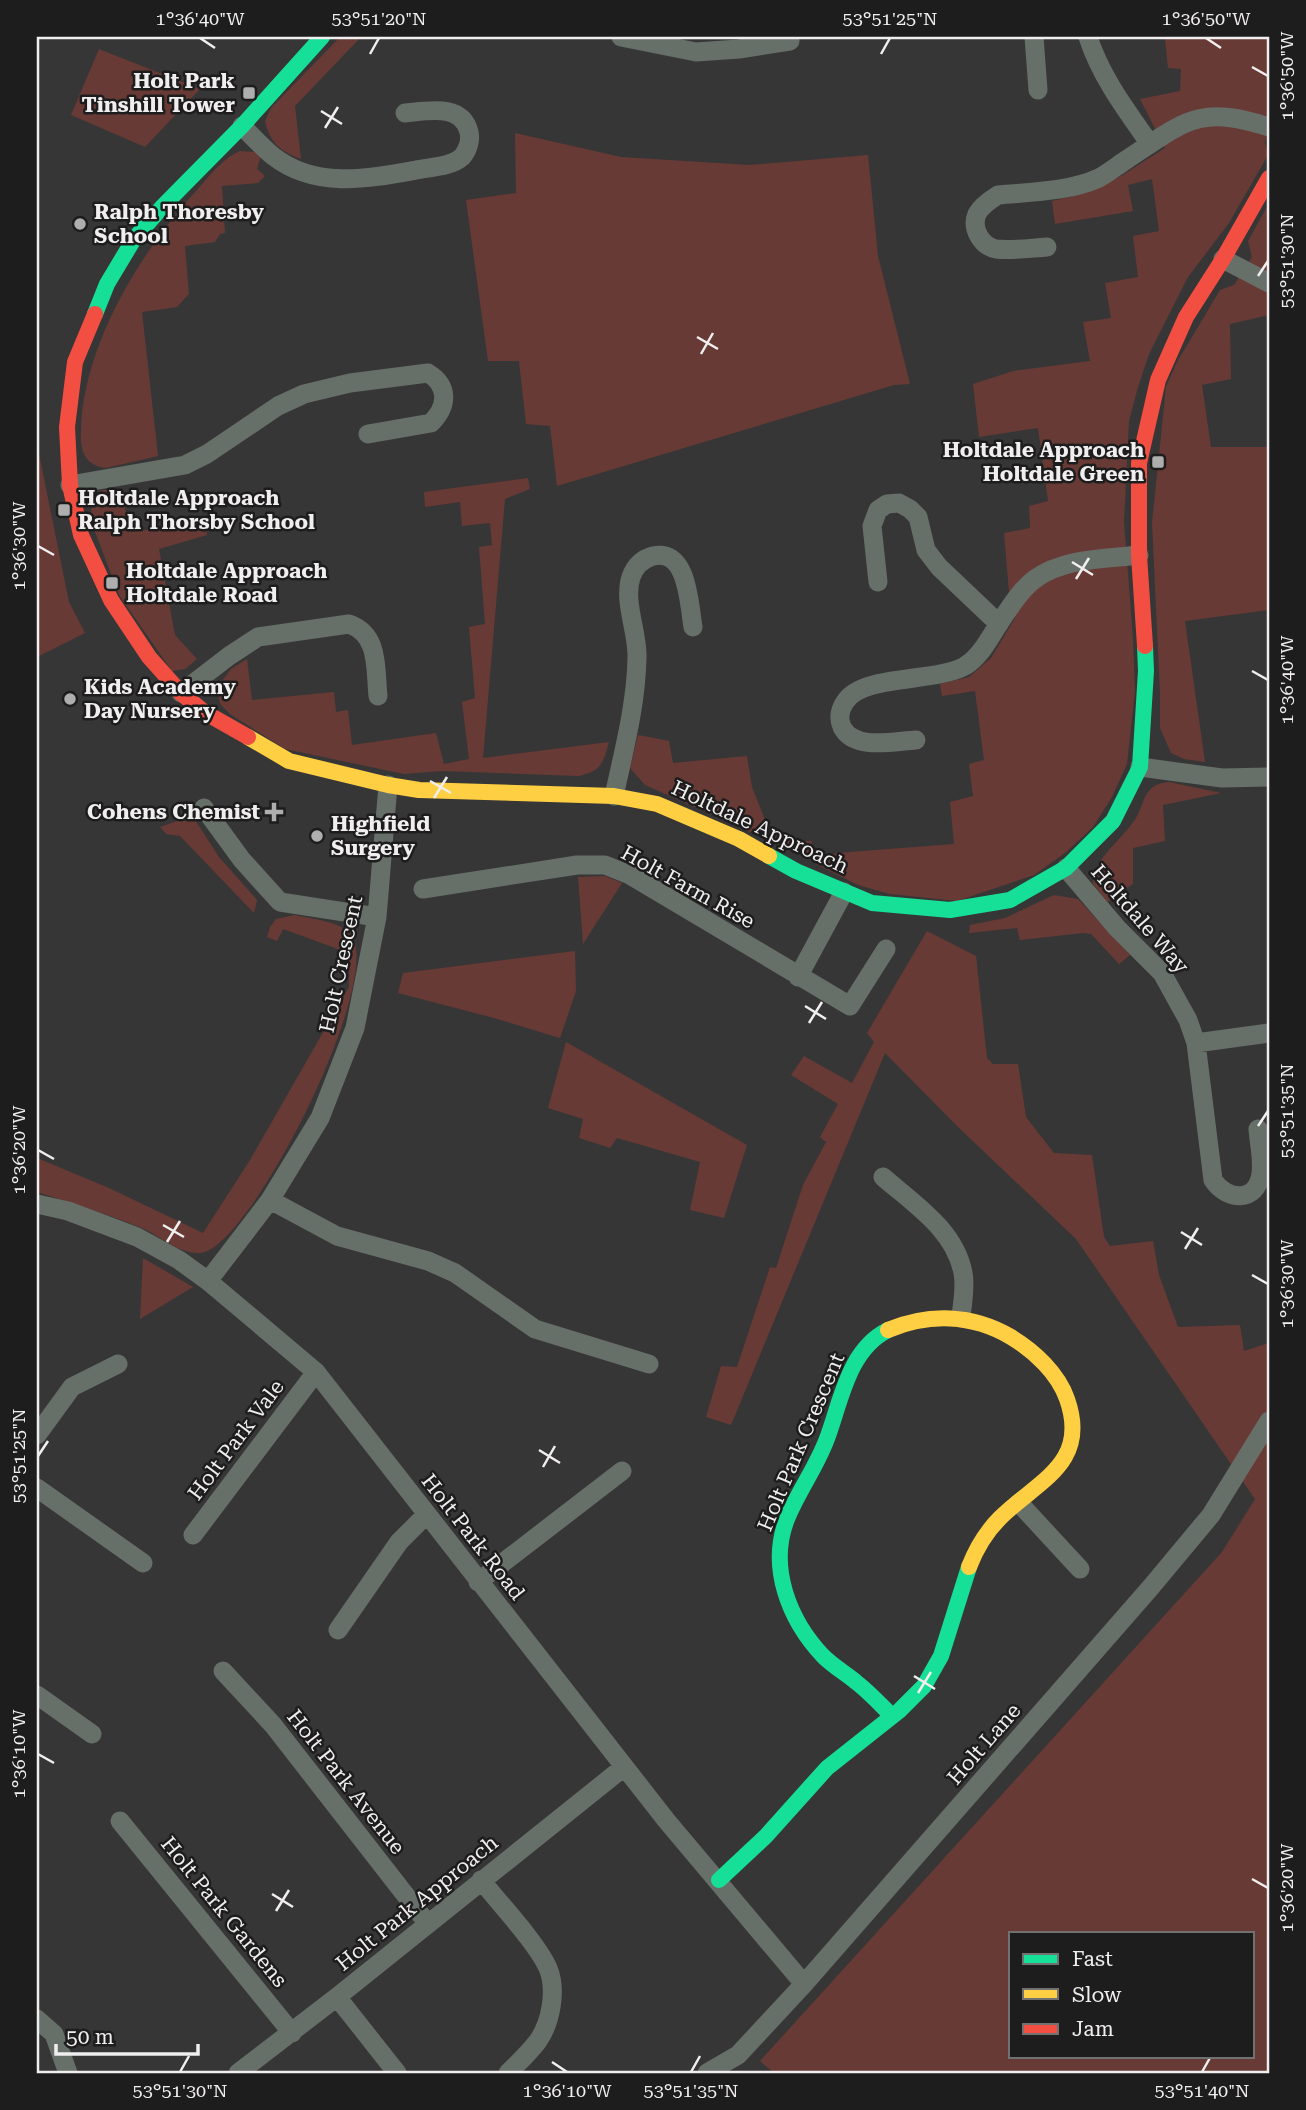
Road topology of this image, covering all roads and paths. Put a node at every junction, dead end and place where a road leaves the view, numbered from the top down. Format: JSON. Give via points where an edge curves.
{"nodes":[{"id":1,"x":322,"y":37,"type":"edge"},
{"id":2,"x":621,"y":37,"type":"edge"},
{"id":3,"x":789,"y":37,"type":"edge"},
{"id":4,"x":1034,"y":37,"type":"edge"},
{"id":5,"x":1088,"y":37,"type":"edge"},
{"id":6,"x":1038,"y":90,"type":"dead end"},
{"id":7,"x":405,"y":113,"type":"dead end"},
{"id":8,"x":242,"y":126,"type":"junction"},
{"id":9,"x":1269,"y":127,"type":"edge"},
{"id":10,"x":1150,"y":144,"type":"junction"},
{"id":11,"x":1269,"y":178,"type":"edge"},
{"id":12,"x":1047,"y":247,"type":"dead end"},
{"id":13,"x":1223,"y":259,"type":"junction"},
{"id":14,"x":1269,"y":283,"type":"edge"},
{"id":15,"x":368,"y":434,"type":"dead end"},
{"id":16,"x":70,"y":485,"type":"junction"},
{"id":17,"x":1139,"y":555,"type":"junction"},
{"id":18,"x":878,"y":582,"type":"dead end"},
{"id":19,"x":999,"y":624,"type":"junction"},
{"id":20,"x":693,"y":626,"type":"dead end"},
{"id":21,"x":181,"y":693,"type":"junction"},
{"id":22,"x":378,"y":696,"type":"dead end"},
{"id":23,"x":916,"y":740,"type":"dead end"},
{"id":24,"x":1140,"y":767,"type":"junction"},
{"id":25,"x":1269,"y":778,"type":"edge"},
{"id":26,"x":388,"y":785,"type":"junction"},
{"id":27,"x":614,"y":796,"type":"junction"},
{"id":28,"x":204,"y":808,"type":"dead end"},
{"id":29,"x":1066,"y":868,"type":"junction"},
{"id":30,"x":423,"y":889,"type":"dead end"},
{"id":31,"x":844,"y":892,"type":"junction"},
{"id":32,"x":377,"y":917,"type":"junction"},
{"id":33,"x":886,"y":949,"type":"dead end"},
{"id":34,"x":798,"y":977,"type":"junction"},
{"id":35,"x":1269,"y":1033,"type":"edge"},
{"id":36,"x":1196,"y":1043,"type":"junction"},
{"id":37,"x":1258,"y":1129,"type":"dead end"},
{"id":38,"x":883,"y":1177,"type":"dead end"},
{"id":39,"x":270,"y":1200,"type":"junction"},
{"id":40,"x":37,"y":1204,"type":"edge"},
{"id":41,"x":208,"y":1281,"type":"junction"},
{"id":42,"x":961,"y":1318,"type":"junction"},
{"id":43,"x":118,"y":1364,"type":"dead end"},
{"id":44,"x":649,"y":1364,"type":"dead end"},
{"id":45,"x":316,"y":1372,"type":"junction"},
{"id":46,"x":1269,"y":1420,"type":"edge"},
{"id":47,"x":37,"y":1436,"type":"edge"},
{"id":48,"x":622,"y":1471,"type":"dead end"},
{"id":49,"x":37,"y":1488,"type":"edge"},
{"id":50,"x":1019,"y":1503,"type":"junction"},
{"id":51,"x":426,"y":1515,"type":"junction"},
{"id":52,"x":193,"y":1535,"type":"dead end"},
{"id":53,"x":143,"y":1563,"type":"dead end"},
{"id":54,"x":1080,"y":1569,"type":"dead end"},
{"id":55,"x":478,"y":1581,"type":"junction"},
{"id":56,"x":338,"y":1630,"type":"dead end"},
{"id":57,"x":223,"y":1671,"type":"dead end"},
{"id":58,"x":37,"y":1695,"type":"edge"},
{"id":59,"x":891,"y":1715,"type":"junction"},
{"id":60,"x":92,"y":1734,"type":"dead end"},
{"id":61,"x":624,"y":1766,"type":"junction"},
{"id":62,"x":120,"y":1821,"type":"dead end"},
{"id":63,"x":481,"y":1880,"type":"junction"},
{"id":64,"x":719,"y":1880,"type":"junction"},
{"id":65,"x":428,"y":1924,"type":"junction"},
{"id":66,"x":804,"y":1984,"type":"junction"},
{"id":67,"x":337,"y":1997,"type":"junction"},
{"id":68,"x":37,"y":2019,"type":"edge"},
{"id":69,"x":292,"y":2033,"type":"junction"},
{"id":70,"x":68,"y":2073,"type":"edge"},
{"id":71,"x":238,"y":2073,"type":"edge"},
{"id":72,"x":397,"y":2073,"type":"edge"},
{"id":73,"x":508,"y":2073,"type":"edge"},
{"id":74,"x":707,"y":2073,"type":"edge"}],
"edges":[{"from":1,"to":8,"type":"street","name":"Holtdale Approach"},
{"from":2,"to":3,"type":"street","via":[[696,52],[790,41]]},
{"from":4,"to":6,"type":"street"},
{"from":5,"to":10,"type":"street","via":[[1110,88]]},
{"from":7,"to":8,"type":"street","via":[[455,113],[465,122],[469,145],[452,163],[385,176],[319,178],[272,155]]},
{"from":8,"to":16,"type":"street","name":"Holtdale Approach","via":[[134,239],[107,285],[75,362],[66,427]]},
{"from":9,"to":10,"type":"street","via":[[1213,115],[1176,127]]},
{"from":10,"to":12,"type":"street","via":[[1099,178],[1071,187],[998,195],[977,213],[977,234],[986,246]]},
{"from":11,"to":13,"type":"street","name":"Holtdale Approach"},
{"from":13,"to":14,"type":"street"},
{"from":13,"to":17,"type":"street","name":"Holtdale Approach","via":[[1186,317],[1158,380],[1139,463]]},
{"from":15,"to":16,"type":"street","via":[[431,423],[445,400],[436,378],[428,373],[304,394],[185,465]]},
{"from":16,"to":21,"type":"street","name":"Holtdale Approach","via":[[81,535],[111,600],[149,657]]},
{"from":17,"to":19,"type":"street","via":[[1066,565],[1048,572],[1017,598]]},
{"from":17,"to":24,"type":"street","name":"Holtdale Approach","via":[[1146,671]]},
{"from":18,"to":19,"type":"street","via":[[874,518],[887,504],[899,503],[918,517],[926,550],[939,567]]},
{"from":19,"to":23,"type":"street","via":[[981,651],[953,672],[865,686],[843,704],[839,718],[850,738],[862,742]]},
{"from":20,"to":27,"type":"street","via":[[678,564],[660,555],[638,564],[629,590],[637,678]]},
{"from":21,"to":22,"type":"street","via":[[258,637],[349,624],[361,628],[373,646]]},
{"from":21,"to":26,"type":"street","name":"Holtdale Approach","via":[[204,712],[289,761]]},
{"from":24,"to":25,"type":"street","via":[[1222,778]]},
{"from":24,"to":29,"type":"street","name":"Holtdale Approach","via":[[1113,821]]},
{"from":26,"to":27,"type":"street","name":"Holtdale Approach"},
{"from":26,"to":32,"type":"street","name":"Holt Crescent"},
{"from":27,"to":31,"type":"street","name":"Holtdale Approach","via":[[657,804]]},
{"from":28,"to":32,"type":"street","via":[[280,902]]},
{"from":29,"to":31,"type":"street","name":"Holtdale Approach","via":[[1010,900],[950,910],[872,903]]},
{"from":29,"to":36,"type":"street","name":"Holtdale Way","via":[[1162,973]]},
{"from":30,"to":34,"type":"street","name":"Holt Farm Rise","via":[[577,865],[605,865],[630,875]]},
{"from":31,"to":34,"type":"street"},
{"from":32,"to":39,"type":"street","name":"Holt Crescent","via":[[355,1028],[320,1118]]},
{"from":33,"to":34,"type":"street","name":"Holt Farm Rise","via":[[850,1006]]},
{"from":35,"to":36,"type":"street"},
{"from":36,"to":37,"type":"street","name":"Holtdale Way","via":[[1213,1180],[1228,1194],[1240,1197],[1258,1184]]},
{"from":38,"to":42,"type":"street","via":[[945,1231],[956,1250],[964,1275]]},
{"from":39,"to":41,"type":"street","name":"Holt Crescent"},
{"from":39,"to":44,"type":"street","via":[[337,1236],[455,1273],[535,1329]]},
{"from":40,"to":41,"type":"street","name":"Holt Park Road","via":[[136,1237]]},
{"from":41,"to":45,"type":"street","name":"Holt Park Road"},
{"from":42,"to":50,"type":"street","name":"Holt Park Crescent","via":[[996,1329],[1020,1344],[1056,1378],[1069,1399],[1073,1436],[1067,1455],[1049,1478]]},
{"from":42,"to":59,"type":"street","name":"Holt Park Crescent","via":[[926,1319],[882,1332],[869,1343],[847,1383],[816,1467],[782,1532],[783,1585],[807,1638]]},
{"from":43,"to":47,"type":"street","via":[[72,1387]]},
{"from":45,"to":51,"type":"street","name":"Holt Park Road"},
{"from":45,"to":52,"type":"street","name":"Holt Park Vale"},
{"from":46,"to":66,"type":"street","name":"Holt Lane","via":[[1211,1515],[1152,1587]]},
{"from":48,"to":55,"type":"street"},
{"from":49,"to":53,"type":"street"},
{"from":50,"to":54,"type":"street"},
{"from":50,"to":59,"type":"street","name":"Holt Park Crescent","via":[[990,1528],[975,1553],[932,1675]]},
{"from":51,"to":55,"type":"street","name":"Holt Park Road"},
{"from":51,"to":56,"type":"street","via":[[399,1542]]},
{"from":55,"to":61,"type":"street","name":"Holt Park Road"},
{"from":57,"to":65,"type":"street","name":"Holt Park Avenue","via":[[273,1725]]},
{"from":58,"to":60,"type":"street"},
{"from":59,"to":64,"type":"street","name":"Holt Park Crescent","via":[[823,1771],[766,1836]]},
{"from":61,"to":63,"type":"street","name":"Holt Park Approach"},
{"from":61,"to":64,"type":"street","name":"Holt Park Road"},
{"from":62,"to":69,"type":"street","name":"Holt Park Gardens"},
{"from":63,"to":65,"type":"street","name":"Holt Park Approach"},
{"from":63,"to":73,"type":"street","via":[[538,1951],[552,1984],[547,2022],[539,2039]]},
{"from":64,"to":66,"type":"street","name":"Holt Park Road"},
{"from":65,"to":67,"type":"street","name":"Holt Park Approach"},
{"from":66,"to":74,"type":"street","name":"Holt Lane","via":[[738,2055]]},
{"from":67,"to":69,"type":"street","name":"Holt Park Approach"},
{"from":67,"to":72,"type":"street"},
{"from":68,"to":70,"type":"street","via":[[54,2034]]},
{"from":69,"to":71,"type":"street","name":"Holt Park Approach"}]}
